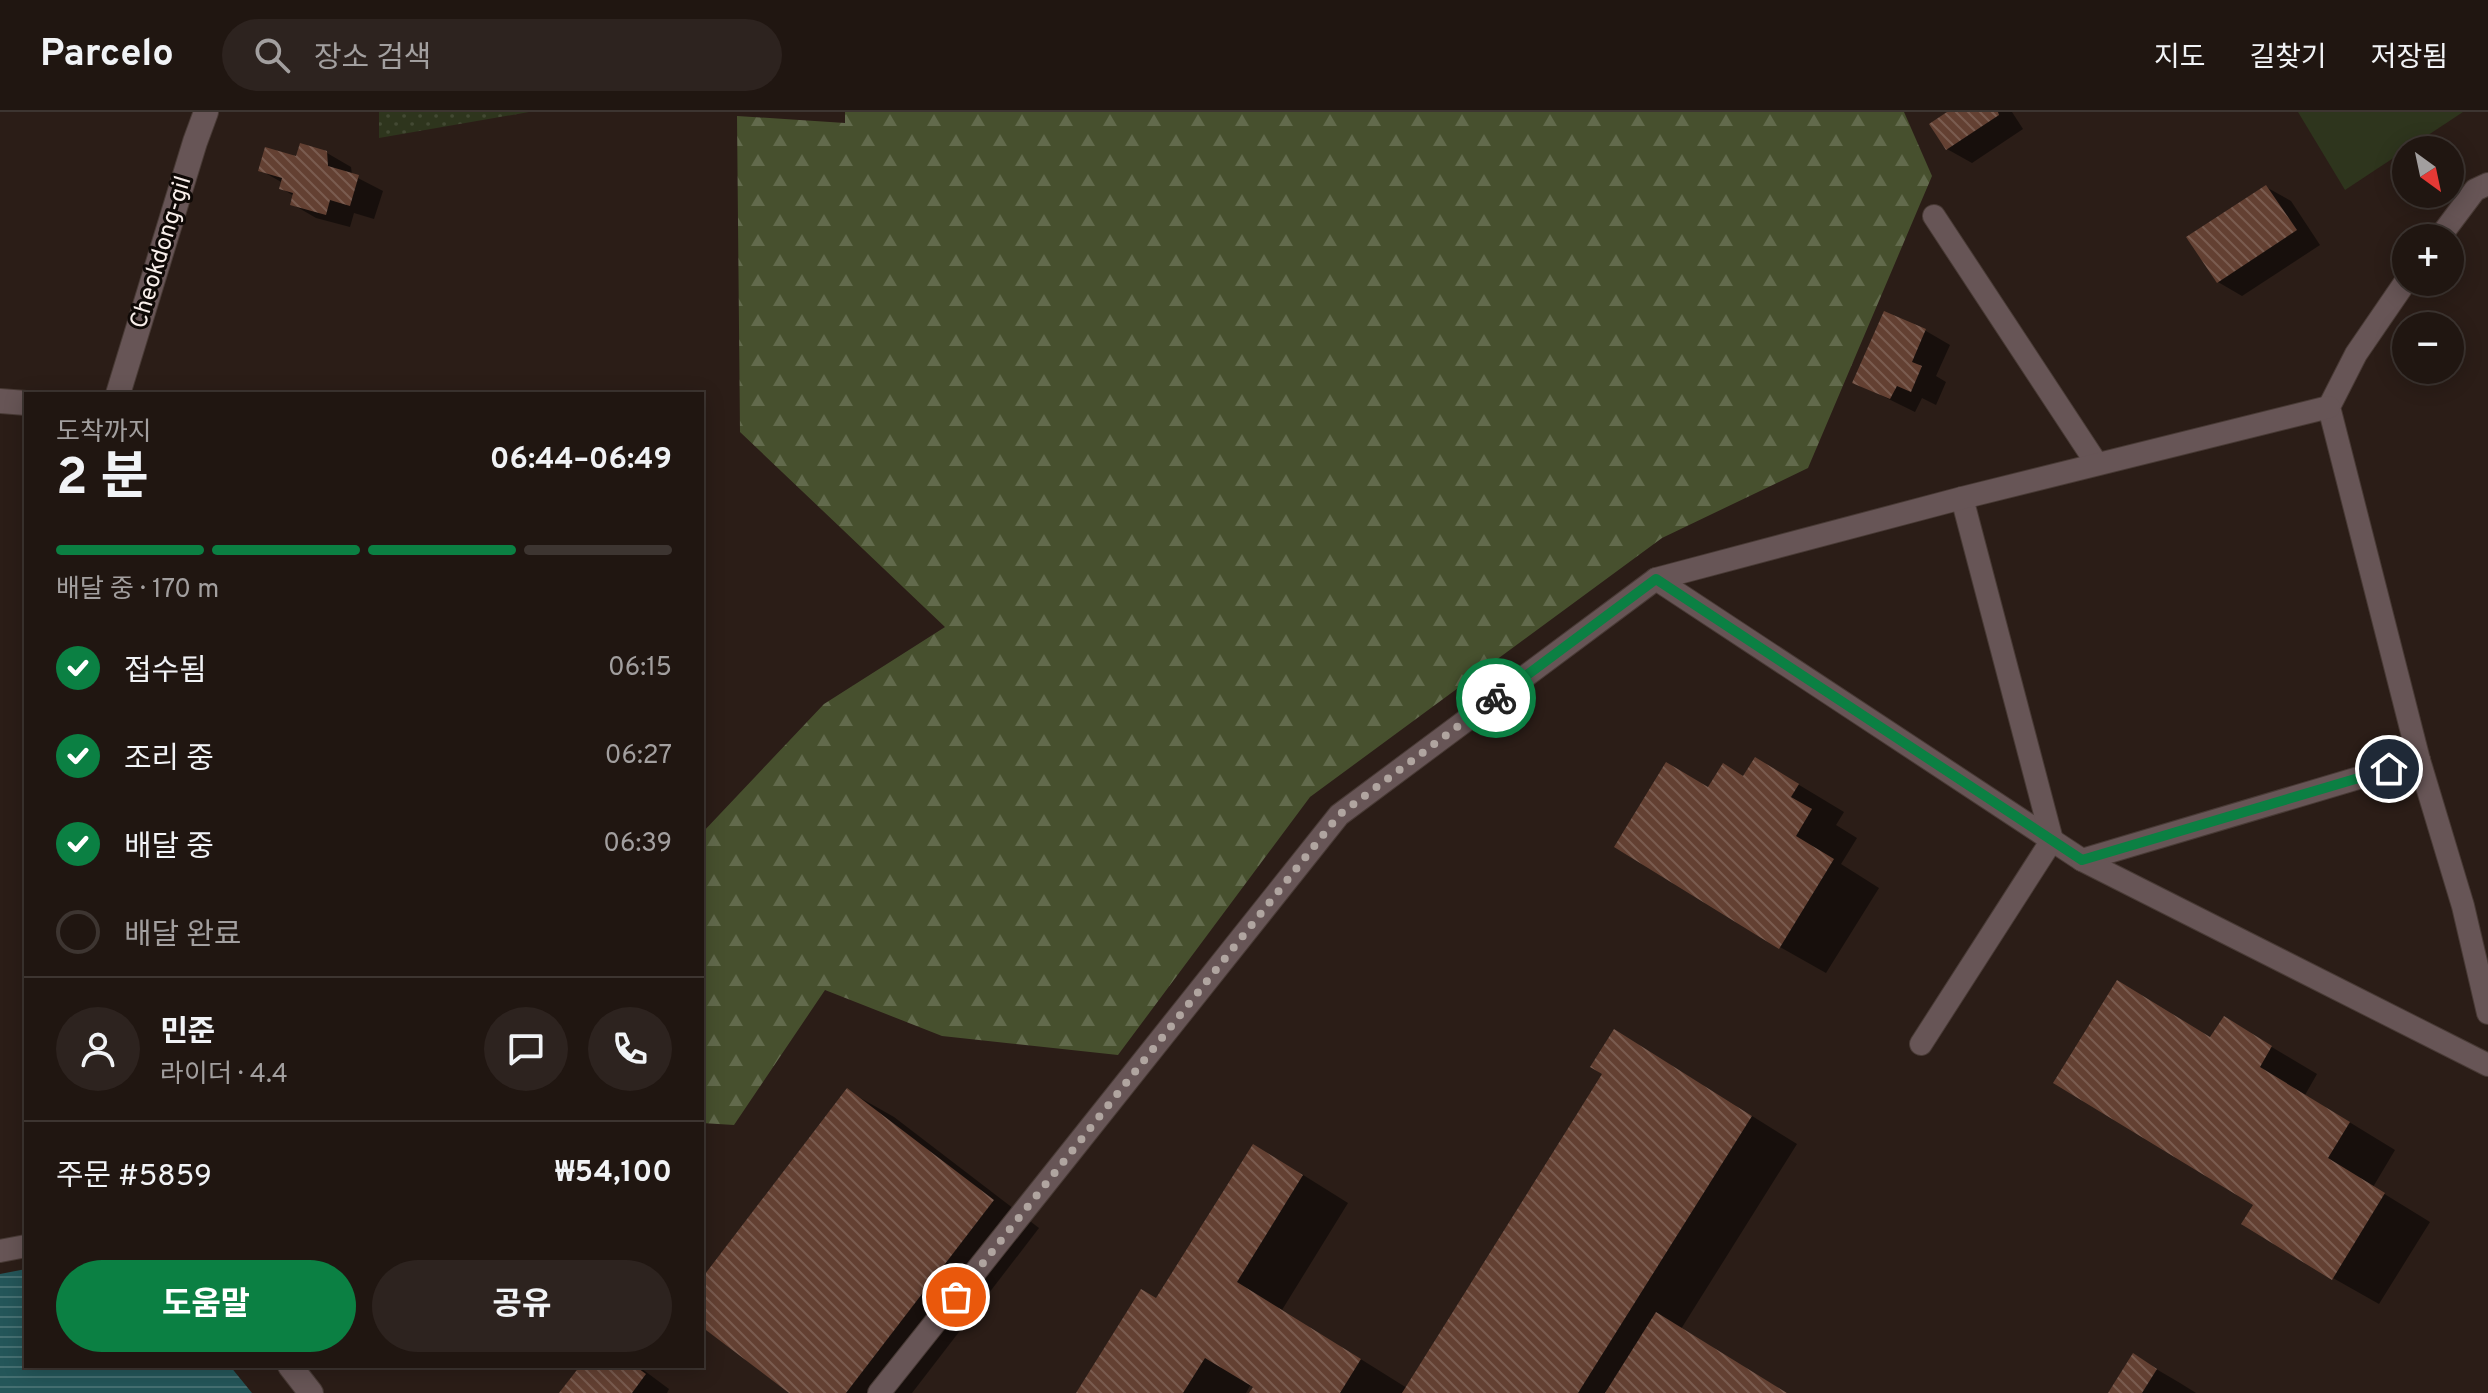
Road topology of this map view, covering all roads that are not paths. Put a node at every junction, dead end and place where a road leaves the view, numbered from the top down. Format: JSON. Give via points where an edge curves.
{"nodes":[{"id":1,"x":206,"y":112,"type":"edge"},
{"id":2,"x":2488,"y":184,"type":"edge"},
{"id":3,"x":1934,"y":216,"type":"dead end"},
{"id":4,"x":2450,"y":224,"type":"edge"},
{"id":5,"x":2396,"y":296,"type":"edge"},
{"id":6,"x":119,"y":392,"type":"edge"},
{"id":7,"x":0,"y":401,"type":"edge"},
{"id":8,"x":24,"y":403,"type":"edge"},
{"id":9,"x":2329,"y":407,"type":"junction"},
{"id":10,"x":2097,"y":464,"type":"junction"},
{"id":11,"x":1962,"y":498,"type":"junction"},
{"id":12,"x":1656,"y":579,"type":"junction"},
{"id":13,"x":2419,"y":760,"type":"junction"},
{"id":14,"x":2052,"y":840,"type":"junction"},
{"id":15,"x":2082,"y":860,"type":"junction"},
{"id":16,"x":2488,"y":1013,"type":"edge"},
{"id":17,"x":1921,"y":1044,"type":"dead end"},
{"id":18,"x":2488,"y":1065,"type":"edge"},
{"id":19,"x":24,"y":1246,"type":"edge"},
{"id":20,"x":0,"y":1251,"type":"edge"},
{"id":21,"x":292,"y":1368,"type":"edge"},
{"id":22,"x":311,"y":1393,"type":"edge"},
{"id":23,"x":879,"y":1393,"type":"edge"}],
"edges":[{"from":1,"to":6,"type":"street","name":"Cheokdong-gil"},
{"from":2,"to":4,"type":"lane","via":[[2475,190]]},
{"from":3,"to":10,"type":"lane"},
{"from":5,"to":9,"type":"lane","via":[[2356,354]]},
{"from":7,"to":8,"type":"street"},
{"from":9,"to":10,"type":"lane"},
{"from":9,"to":13,"type":"lane"},
{"from":10,"to":11,"type":"lane"},
{"from":11,"to":12,"type":"lane"},
{"from":11,"to":14,"type":"lane"},
{"from":12,"to":14,"type":"lane"},
{"from":12,"to":23,"type":"lane","via":[[1339,815]]},
{"from":13,"to":15,"type":"lane"},
{"from":13,"to":16,"type":"lane","via":[[2463,906]]},
{"from":14,"to":15,"type":"lane"},
{"from":14,"to":17,"type":"lane"},
{"from":15,"to":18,"type":"lane"},
{"from":19,"to":20,"type":"lane"},
{"from":21,"to":22,"type":"street"}]}
